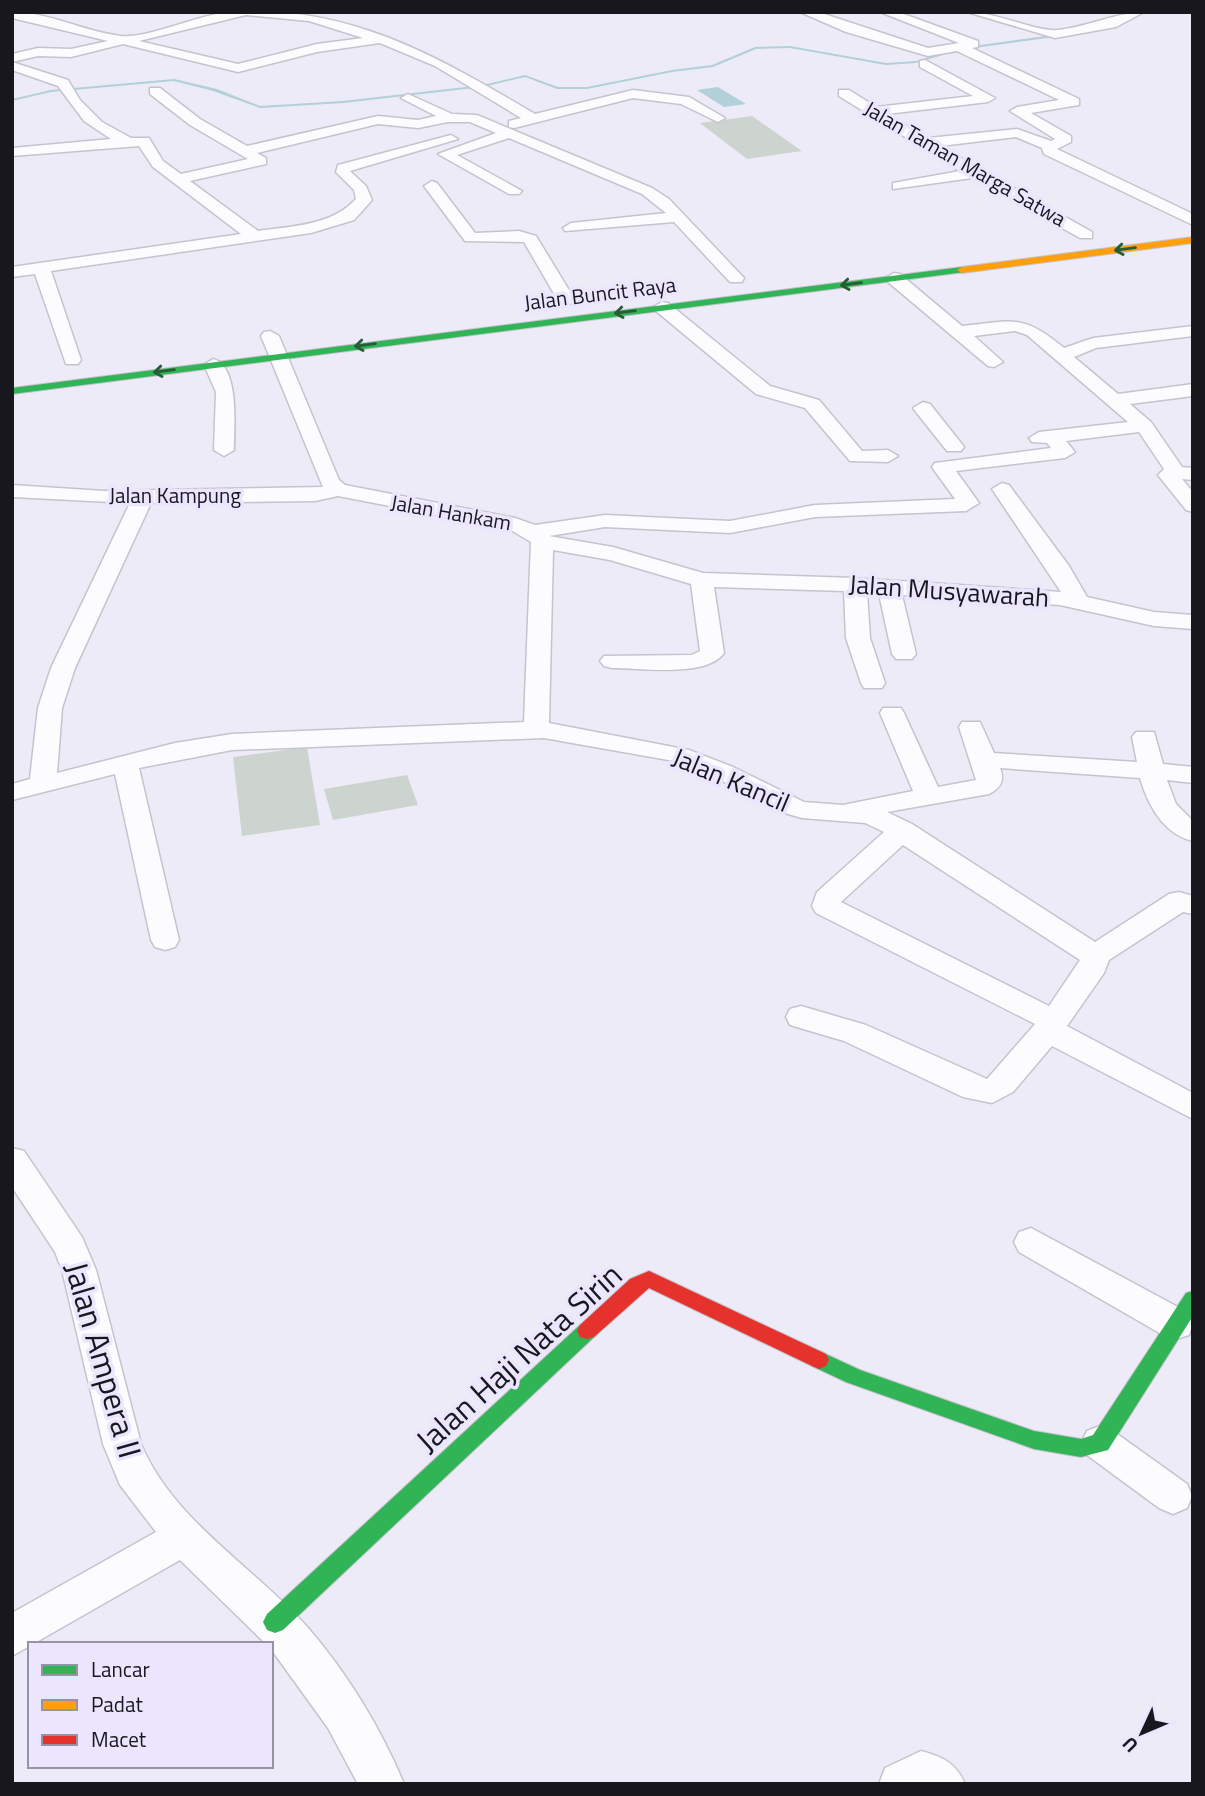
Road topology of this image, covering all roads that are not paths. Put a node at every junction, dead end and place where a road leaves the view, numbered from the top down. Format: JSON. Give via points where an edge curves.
{"nodes":[{"id":1,"x":245,"y":12,"type":"edge"},
{"id":2,"x":806,"y":12,"type":"edge"},
{"id":3,"x":886,"y":12,"type":"edge"},
{"id":4,"x":973,"y":12,"type":"edge"},
{"id":5,"x":1028,"y":12,"type":"edge"},
{"id":6,"x":1139,"y":12,"type":"edge"},
{"id":7,"x":12,"y":14,"type":"edge"},
{"id":8,"x":1080,"y":30,"type":"junction"},
{"id":9,"x":384,"y":40,"type":"junction"},
{"id":10,"x":122,"y":41,"type":"junction"},
{"id":11,"x":964,"y":49,"type":"junction"},
{"id":12,"x":12,"y":58,"type":"edge"},
{"id":13,"x":925,"y":65,"type":"dead end"},
{"id":14,"x":12,"y":66,"type":"edge"},
{"id":15,"x":238,"y":68,"type":"junction"},
{"id":16,"x":223,"y":75,"type":"dead end"},
{"id":17,"x":155,"y":91,"type":"dead end"},
{"id":18,"x":844,"y":93,"type":"dead end"},
{"id":19,"x":408,"y":98,"type":"dead end"},
{"id":20,"x":932,"y":105,"type":"junction"},
{"id":21,"x":873,"y":111,"type":"junction"},
{"id":22,"x":447,"y":117,"type":"junction"},
{"id":23,"x":718,"y":118,"type":"dead end"},
{"id":24,"x":533,"y":119,"type":"junction"},
{"id":25,"x":966,"y":123,"type":"dead end"},
{"id":26,"x":505,"y":131,"type":"junction"},
{"id":27,"x":452,"y":139,"type":"dead end"},
{"id":28,"x":126,"y":141,"type":"junction"},
{"id":29,"x":925,"y":144,"type":"junction"},
{"id":30,"x":1051,"y":146,"type":"junction"},
{"id":31,"x":246,"y":151,"type":"junction"},
{"id":32,"x":12,"y":152,"type":"edge"},
{"id":33,"x":974,"y":173,"type":"junction"},
{"id":34,"x":179,"y":179,"type":"junction"},
{"id":35,"x":432,"y":186,"type":"dead end"},
{"id":36,"x":898,"y":186,"type":"dead end"},
{"id":37,"x":514,"y":191,"type":"dead end"},
{"id":38,"x":678,"y":217,"type":"junction"},
{"id":39,"x":1193,"y":220,"type":"edge"},
{"id":40,"x":1166,"y":224,"type":"dead end"},
{"id":41,"x":571,"y":228,"type":"dead end"},
{"id":42,"x":1092,"y":234,"type":"joint"},
{"id":43,"x":257,"y":238,"type":"junction"},
{"id":44,"x":1058,"y":238,"type":"dead end"},
{"id":45,"x":1193,"y":240,"type":"edge"},
{"id":46,"x":43,"y":268,"type":"junction"},
{"id":47,"x":12,"y":272,"type":"edge"},
{"id":48,"x":756,"y":275,"type":"dead end"},
{"id":49,"x":736,"y":278,"type":"junction"},
{"id":50,"x":894,"y":278,"type":"junction"},
{"id":51,"x":710,"y":282,"type":"dead end"},
{"id":52,"x":566,"y":300,"type":"dead end"},
{"id":53,"x":662,"y":307,"type":"junction"},
{"id":54,"x":1193,"y":331,"type":"edge"},
{"id":55,"x":958,"y":332,"type":"junction"},
{"id":56,"x":270,"y":335,"type":"dead end"},
{"id":57,"x":1063,"y":355,"type":"junction"},
{"id":58,"x":281,"y":356,"type":"junction"},
{"id":59,"x":72,"y":360,"type":"dead end"},
{"id":60,"x":993,"y":362,"type":"dead end"},
{"id":61,"x":213,"y":365,"type":"junction"},
{"id":62,"x":1193,"y":390,"type":"edge"},
{"id":63,"x":12,"y":391,"type":"edge"},
{"id":64,"x":1117,"y":400,"type":"junction"},
{"id":65,"x":923,"y":408,"type":"dead end"},
{"id":66,"x":1144,"y":426,"type":"junction"},
{"id":67,"x":1052,"y":436,"type":"junction"},
{"id":68,"x":954,"y":447,"type":"junction"},
{"id":69,"x":224,"y":450,"type":"dead end"},
{"id":70,"x":931,"y":450,"type":"dead end"},
{"id":71,"x":888,"y":456,"type":"dead end"},
{"id":72,"x":1185,"y":473,"type":"edge"},
{"id":73,"x":1002,"y":489,"type":"dead end"},
{"id":74,"x":12,"y":491,"type":"edge"},
{"id":75,"x":338,"y":491,"type":"junction"},
{"id":76,"x":144,"y":497,"type":"junction"},
{"id":77,"x":1193,"y":506,"type":"edge"},
{"id":78,"x":538,"y":537,"type":"junction"},
{"id":79,"x":702,"y":580,"type":"junction"},
{"id":80,"x":855,"y":585,"type":"junction"},
{"id":81,"x":889,"y":587,"type":"junction"},
{"id":82,"x":1078,"y":601,"type":"junction"},
{"id":83,"x":1193,"y":622,"type":"edge"},
{"id":84,"x":904,"y":654,"type":"dead end"},
{"id":85,"x":612,"y":661,"type":"dead end"},
{"id":86,"x":873,"y":683,"type":"dead end"},
{"id":87,"x":892,"y":713,"type":"dead end"},
{"id":88,"x":971,"y":727,"type":"dead end"},
{"id":89,"x":537,"y":730,"type":"junction"},
{"id":90,"x":1145,"y":737,"type":"dead end"},
{"id":91,"x":985,"y":760,"type":"junction"},
{"id":92,"x":125,"y":763,"type":"junction"},
{"id":93,"x":1151,"y":772,"type":"junction"},
{"id":94,"x":1193,"y":775,"type":"edge"},
{"id":95,"x":43,"y":784,"type":"junction"},
{"id":96,"x":12,"y":792,"type":"edge"},
{"id":97,"x":928,"y":795,"type":"junction"},
{"id":98,"x":844,"y":812,"type":"junction"},
{"id":99,"x":903,"y":830,"type":"junction"},
{"id":100,"x":1193,"y":834,"type":"edge"},
{"id":101,"x":1193,"y":905,"type":"edge"},
{"id":102,"x":165,"y":940,"type":"dead end"},
{"id":103,"x":1095,"y":956,"type":"junction"},
{"id":104,"x":801,"y":1017,"type":"dead end"},
{"id":105,"x":1050,"y":1024,"type":"junction"},
{"id":106,"x":1193,"y":1107,"type":"edge"},
{"id":107,"x":12,"y":1160,"type":"edge"},
{"id":108,"x":1031,"y":1242,"type":"dead end"},
{"id":109,"x":1184,"y":1311,"type":"edge"},
{"id":110,"x":1100,"y":1443,"type":"junction"},
{"id":111,"x":1173,"y":1496,"type":"dead end"},
{"id":112,"x":184,"y":1537,"type":"junction"},
{"id":113,"x":275,"y":1622,"type":"junction"},
{"id":114,"x":12,"y":1636,"type":"edge"},
{"id":115,"x":382,"y":1784,"type":"edge"},
{"id":116,"x":901,"y":1784,"type":"edge"},
{"id":117,"x":943,"y":1784,"type":"edge"}],
"edges":[{"from":1,"to":9,"type":"street","via":[[307,17]]},
{"from":1,"to":10,"type":"street"},
{"from":2,"to":11,"type":"street","via":[[928,52]]},
{"from":3,"to":11,"type":"street","via":[[974,43]]},
{"from":4,"to":8,"type":"street","via":[[1051,33]]},
{"from":5,"to":8,"type":"street"},
{"from":6,"to":8,"type":"street","via":[[1112,24]]},
{"from":7,"to":10,"type":"street"},
{"from":9,"to":15,"type":"street","via":[[317,48]]},
{"from":9,"to":24,"type":"street","via":[[440,63]]},
{"from":10,"to":12,"type":"street","via":[[71,53],[38,52]]},
{"from":10,"to":15,"type":"street"},
{"from":11,"to":30,"type":"street","via":[[1074,102],[1017,110],[1066,139]]},
{"from":13,"to":20,"type":"street","via":[[989,98]]},
{"from":14,"to":28,"type":"street","via":[[58,80],[72,103],[92,121]]},
{"from":15,"to":16,"type":"street"},
{"from":17,"to":31,"type":"street","via":[[195,122]]},
{"from":18,"to":21,"type":"street","name":"Jalan Taman Marga Satwa"},
{"from":19,"to":22,"type":"street"},
{"from":20,"to":21,"type":"street"},
{"from":20,"to":25,"type":"street"},
{"from":21,"to":29,"type":"street","name":"Jalan Taman Marga Satwa"},
{"from":22,"to":26,"type":"street","via":[[472,118]]},
{"from":22,"to":31,"type":"street","via":[[409,126],[396,119],[378,120]]},
{"from":23,"to":24,"type":"street","via":[[684,100],[633,94]]},
{"from":24,"to":26,"type":"street"},
{"from":26,"to":37,"type":"street","via":[[445,154]]},
{"from":26,"to":38,"type":"street","via":[[647,191]]},
{"from":27,"to":43,"type":"street","via":[[343,168],[365,200],[358,210],[329,224]]},
{"from":28,"to":32,"type":"street"},
{"from":28,"to":34,"type":"street","via":[[146,142],[158,164]]},
{"from":29,"to":30,"type":"street","via":[[1017,133]]},
{"from":29,"to":33,"type":"street","name":"Jalan Taman Marga Satwa"},
{"from":30,"to":39,"type":"street","via":[[1049,151]]},
{"from":31,"to":34,"type":"street","via":[[261,161]]},
{"from":33,"to":36,"type":"street"},
{"from":33,"to":42,"type":"street","name":"Jalan Taman Marga Satwa"},
{"from":34,"to":43,"type":"street"},
{"from":35,"to":52,"type":"street","via":[[471,238],[530,239]]},
{"from":38,"to":41,"type":"street"},
{"from":38,"to":49,"type":"street"},
{"from":39,"to":40,"type":"main road"},
{"from":42,"to":44,"type":"main road"},
{"from":43,"to":46,"type":"street"},
{"from":45,"to":50,"type":"main road","name":"Jalan Buncit Raya","one_way":true},
{"from":46,"to":47,"type":"street"},
{"from":46,"to":59,"type":"street"},
{"from":48,"to":49,"type":"main road","name":"Jalan Buncit Raya"},
{"from":49,"to":51,"type":"main road","name":"Jalan Buncit Raya"},
{"from":50,"to":53,"type":"main road","name":"Jalan Buncit Raya","one_way":true},
{"from":50,"to":55,"type":"street"},
{"from":53,"to":58,"type":"main road","name":"Jalan Buncit Raya","one_way":true},
{"from":53,"to":71,"type":"street","via":[[762,390],[812,404],[857,457]]},
{"from":54,"to":57,"type":"street","via":[[1093,344]]},
{"from":55,"to":57,"type":"street","via":[[1025,327]]},
{"from":55,"to":60,"type":"street"},
{"from":56,"to":58,"type":"street"},
{"from":57,"to":64,"type":"street"},
{"from":58,"to":61,"type":"main road","name":"Jalan Buncit Raya"},
{"from":58,"to":75,"type":"street","via":[[330,483]]},
{"from":61,"to":63,"type":"main road","name":"Jalan Buncit Raya","one_way":true},
{"from":61,"to":69,"type":"street","via":[[225,392]]},
{"from":62,"to":64,"type":"street"},
{"from":64,"to":66,"type":"street"},
{"from":65,"to":68,"type":"street"},
{"from":66,"to":67,"type":"street"},
{"from":66,"to":72,"type":"street"},
{"from":67,"to":68,"type":"street"},
{"from":67,"to":78,"type":"street","via":[[1065,452],[942,467],[969,503],[966,505],[815,511],[730,527],[605,521]]},
{"from":68,"to":70,"type":"street"},
{"from":72,"to":77,"type":"street","via":[[1168,475]]},
{"from":73,"to":82,"type":"street"},
{"from":74,"to":76,"type":"street","name":"Jalan Kampung"},
{"from":75,"to":76,"type":"street","name":"Jalan Kampung"},
{"from":75,"to":78,"type":"street","name":"Jalan Hankam","via":[[515,524]]},
{"from":76,"to":95,"type":"street","via":[[80,629],[50,708]]},
{"from":78,"to":79,"type":"street","name":"Jalan Musyawarah"},
{"from":78,"to":89,"type":"street","name":"Jalan Hankam"},
{"from":79,"to":80,"type":"street","name":"Jalan Musyawarah"},
{"from":79,"to":85,"type":"street","via":[[712,653],[692,662]]},
{"from":80,"to":81,"type":"street","name":"Jalan Musyawarah"},
{"from":80,"to":86,"type":"street","via":[[858,638]]},
{"from":81,"to":82,"type":"street","name":"Jalan Musyawarah"},
{"from":81,"to":84,"type":"street"},
{"from":82,"to":83,"type":"street","name":"Jalan Musyawarah","via":[[1143,617]]},
{"from":87,"to":97,"type":"street"},
{"from":88,"to":91,"type":"street"},
{"from":89,"to":92,"type":"street","name":"Jalan Kancil","via":[[232,742]]},
{"from":89,"to":98,"type":"street","name":"Jalan Kancil","via":[[680,755],[724,772],[783,804],[819,813]]},
{"from":90,"to":93,"type":"street"},
{"from":91,"to":93,"type":"street"},
{"from":91,"to":97,"type":"street","via":[[988,784]]},
{"from":92,"to":95,"type":"street","name":"Jalan Kancil"},
{"from":92,"to":102,"type":"street"},
{"from":93,"to":94,"type":"street"},
{"from":93,"to":100,"type":"street","via":[[1166,814]]},
{"from":95,"to":96,"type":"street","name":"Jalan Kancil"},
{"from":97,"to":98,"type":"street"},
{"from":98,"to":99,"type":"street","name":"Jalan Kancil","via":[[869,815]]},
{"from":99,"to":103,"type":"street","name":"Jalan Kancil"},
{"from":99,"to":105,"type":"street","via":[[827,898],[826,906]]},
{"from":101,"to":103,"type":"street","via":[[1179,901]]},
{"from":103,"to":105,"type":"street","via":[[1094,966]]},
{"from":104,"to":105,"type":"street","via":[[855,1033],[984,1091],[1006,1082]]},
{"from":105,"to":106,"type":"street","via":[[1057,1035]]},
{"from":107,"to":112,"type":"street","name":"Jalan Ampera II","via":[[70,1247],[79,1270],[122,1444],[134,1472]]},
{"from":108,"to":109,"type":"street"},
{"from":109,"to":110,"type":"main road"},
{"from":110,"to":111,"type":"street"},
{"from":110,"to":113,"type":"main road","name":"Jalan Haji Nata Sirin","via":[[1081,1448],[1034,1440],[853,1376],[649,1279],[555,1360]]},
{"from":112,"to":113,"type":"street","name":"Jalan Ampera II"},
{"from":112,"to":114,"type":"street"},
{"from":113,"to":115,"type":"street","name":"Jalan Ampera II","via":[[343,1713]]},
{"from":116,"to":117,"type":"street","via":[[921,1773]]}]}
